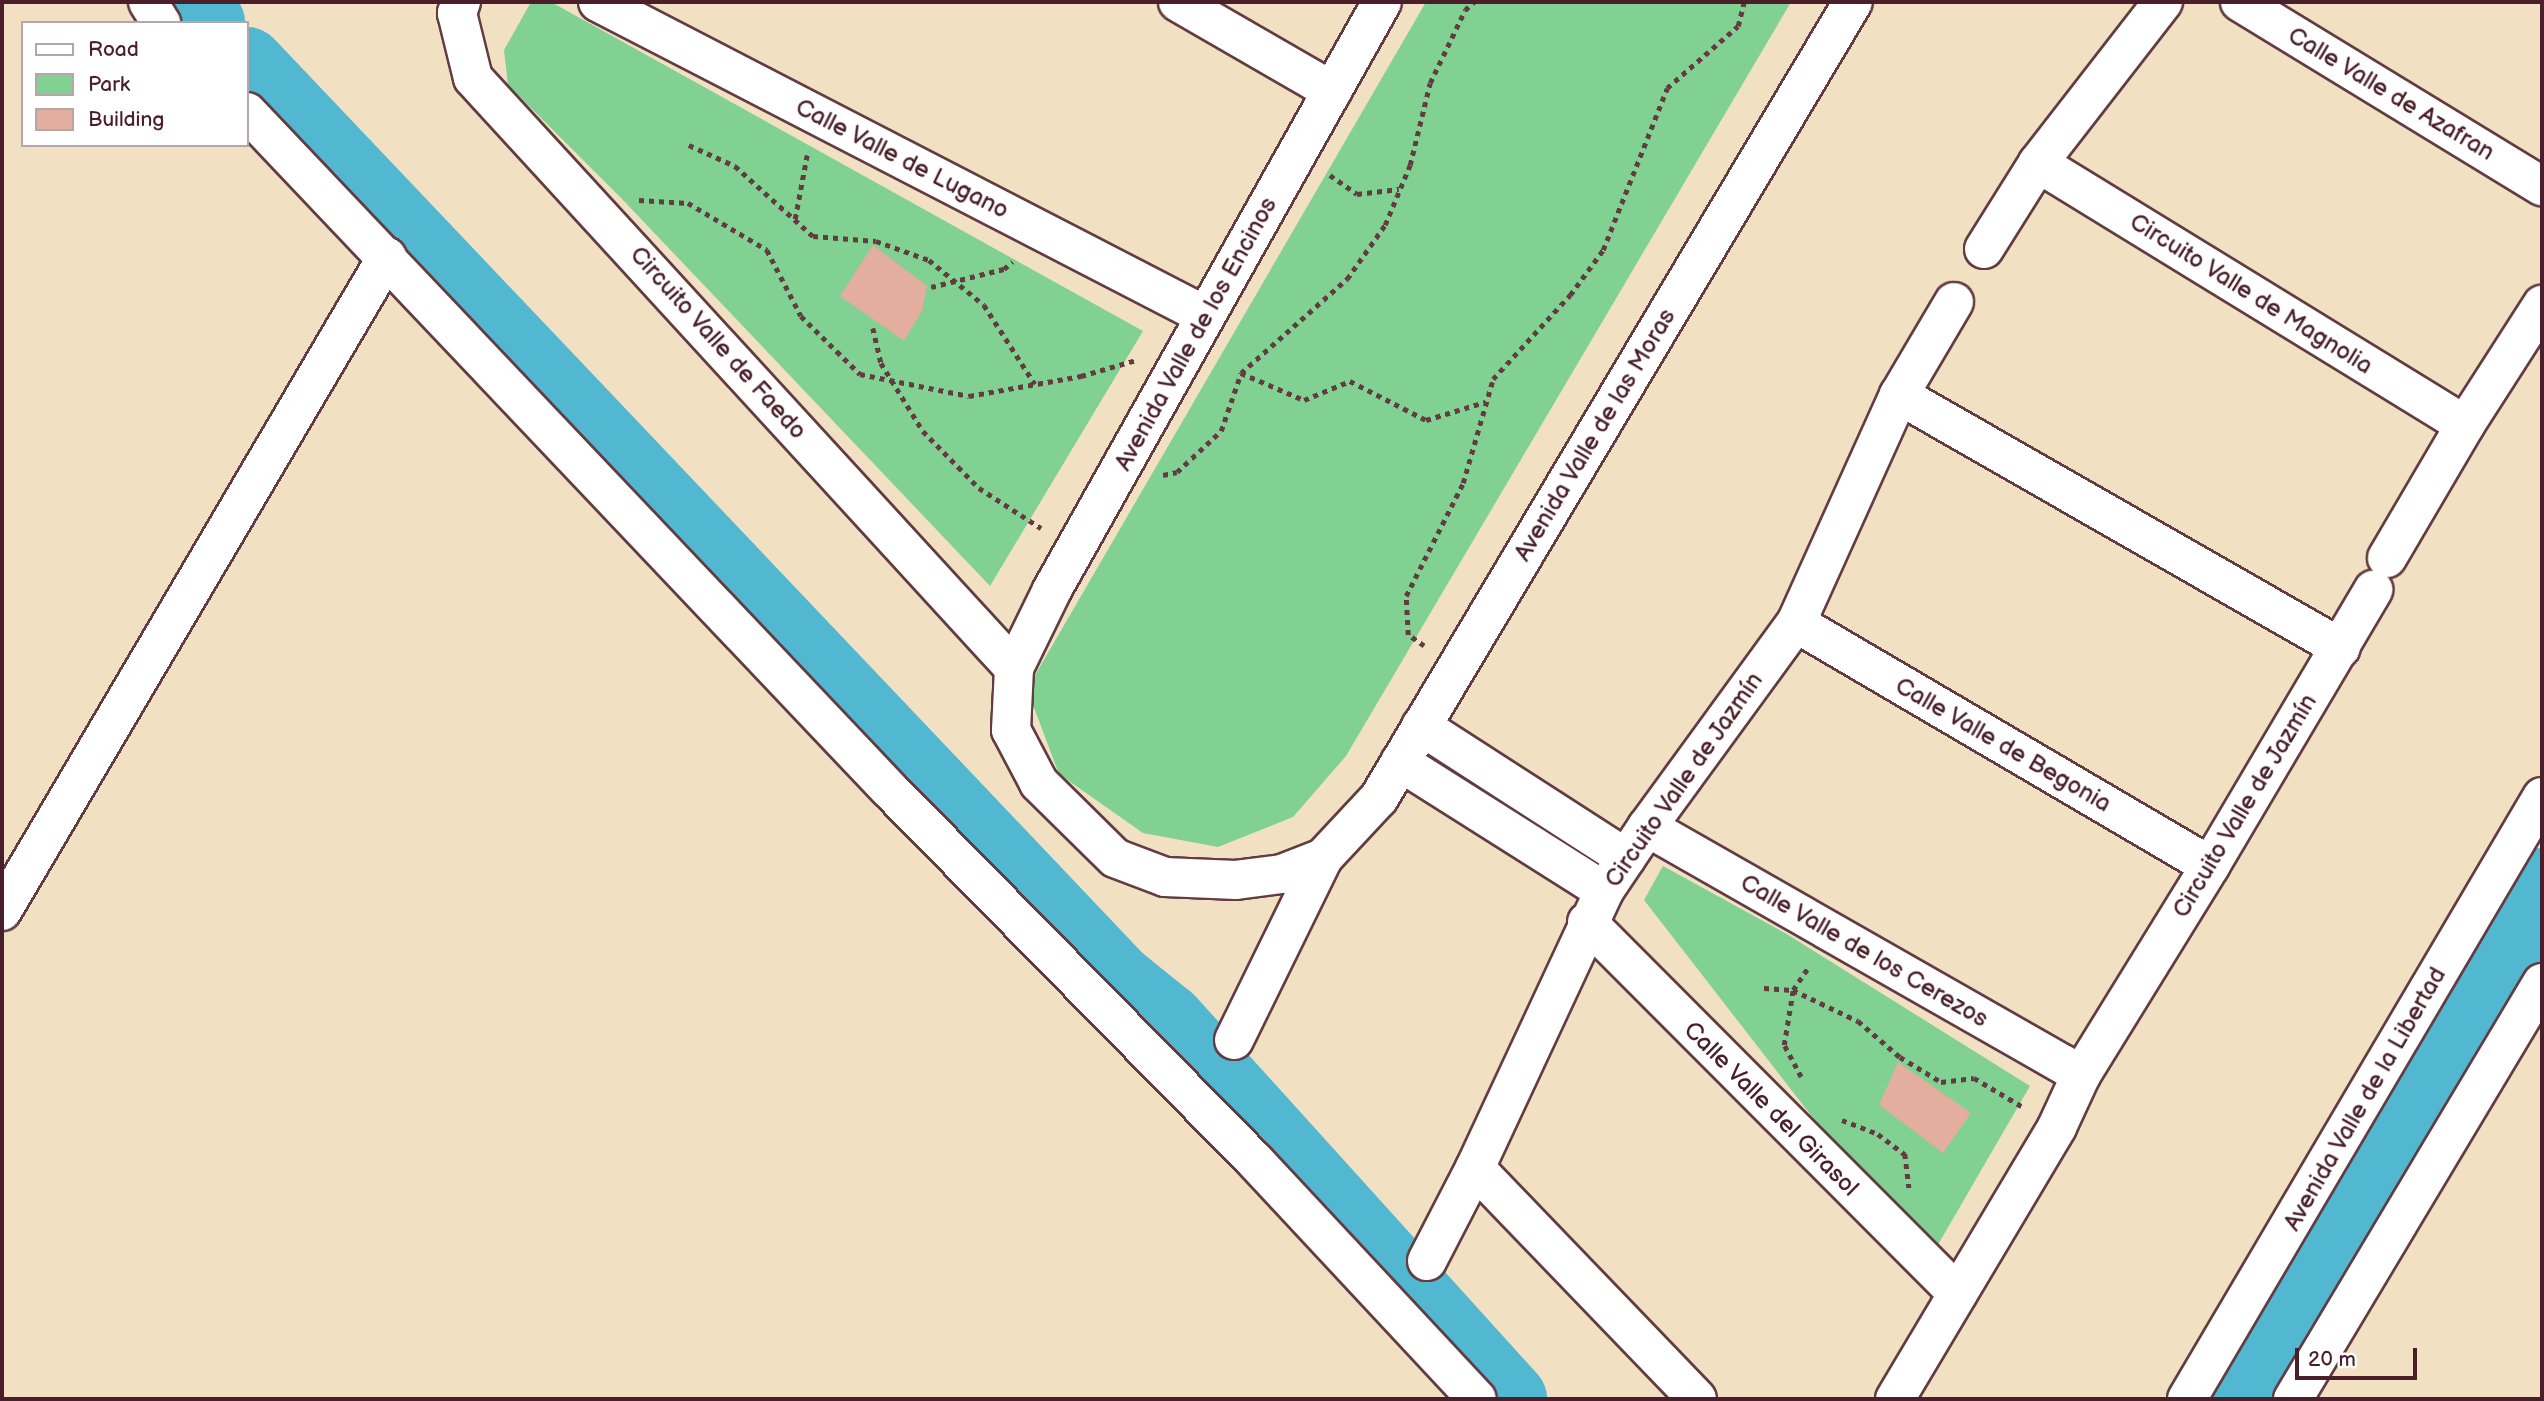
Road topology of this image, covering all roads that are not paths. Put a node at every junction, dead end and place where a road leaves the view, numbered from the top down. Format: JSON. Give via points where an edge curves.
{"nodes":[{"id":1,"x":148,"y":2,"type":"edge"},
{"id":2,"x":461,"y":2,"type":"edge"},
{"id":3,"x":598,"y":2,"type":"edge"},
{"id":4,"x":1178,"y":2,"type":"edge"},
{"id":5,"x":1382,"y":2,"type":"edge"},
{"id":6,"x":1853,"y":2,"type":"edge"},
{"id":7,"x":2163,"y":2,"type":"edge"},
{"id":8,"x":2240,"y":2,"type":"edge"},
{"id":9,"x":160,"y":21,"type":"edge"},
{"id":10,"x":1332,"y":91,"type":"junction"},
{"id":11,"x":248,"y":113,"type":"edge"},
{"id":12,"x":2038,"y":163,"type":"junction"},
{"id":13,"x":2542,"y":186,"type":"edge"},
{"id":14,"x":1984,"y":249,"type":"dead end"},
{"id":15,"x":387,"y":257,"type":"junction"},
{"id":16,"x":1954,"y":302,"type":"dead end"},
{"id":17,"x":2542,"y":305,"type":"edge"},
{"id":18,"x":1198,"y":330,"type":"junction"},
{"id":19,"x":1899,"y":395,"type":"junction"},
{"id":20,"x":2465,"y":425,"type":"junction"},
{"id":21,"x":1796,"y":623,"type":"junction"},
{"id":22,"x":2341,"y":648,"type":"junction"},
{"id":23,"x":1014,"y":668,"type":"junction"},
{"id":24,"x":1422,"y":726,"type":"junction"},
{"id":25,"x":1400,"y":762,"type":"junction"},
{"id":26,"x":2542,"y":797,"type":"edge"},
{"id":27,"x":1636,"y":842,"type":"junction"},
{"id":28,"x":1323,"y":858,"type":"junction"},
{"id":29,"x":2210,"y":866,"type":"junction"},
{"id":30,"x":1595,"y":907,"type":"junction"},
{"id":31,"x":2,"y":911,"type":"edge"},
{"id":32,"x":2542,"y":983,"type":"edge"},
{"id":33,"x":1234,"y":1040,"type":"dead end"},
{"id":34,"x":2081,"y":1075,"type":"junction"},
{"id":35,"x":1475,"y":1168,"type":"junction"},
{"id":36,"x":1427,"y":1261,"type":"dead end"},
{"id":37,"x":1958,"y":1294,"type":"junction"},
{"id":38,"x":1477,"y":1399,"type":"edge"},
{"id":39,"x":1697,"y":1399,"type":"edge"},
{"id":40,"x":1895,"y":1399,"type":"edge"},
{"id":41,"x":2187,"y":1399,"type":"edge"},
{"id":42,"x":2293,"y":1399,"type":"edge"}],
"edges":[{"from":1,"to":9,"type":"street"},
{"from":2,"to":23,"type":"street","name":"Circuito Valle de Faedo","via":[[457,13],[473,78]]},
{"from":3,"to":18,"type":"street","name":"Calle Valle de Lugano","via":[[1044,233]]},
{"from":4,"to":10,"type":"street"},
{"from":5,"to":10,"type":"street","name":"Avenida Valle de los Encinos"},
{"from":6,"to":24,"type":"street","name":"Avenida Valle de las Moras"},
{"from":7,"to":12,"type":"street"},
{"from":8,"to":13,"type":"street","name":"Calle Valle de Azafran"},
{"from":10,"to":18,"type":"street","name":"Avenida Valle de los Encinos"},
{"from":11,"to":15,"type":"street"},
{"from":12,"to":14,"type":"street"},
{"from":12,"to":20,"type":"street","name":"Circuito Valle de Magnolia"},
{"from":15,"to":31,"type":"street"},
{"from":15,"to":38,"type":"street","via":[[890,790],[1255,1161]]},
{"from":16,"to":19,"type":"street","name":"Circuito Valle de Jazmín"},
{"from":17,"to":20,"type":"street","name":"Circuito Valle de Jazmín"},
{"from":18,"to":23,"type":"street","name":"Avenida Valle de los Encinos"},
{"from":19,"to":21,"type":"street","name":"Circuito Valle de Jazmín"},
{"from":19,"to":22,"type":"street"},
{"from":20,"to":22,"type":"street","name":"Circuito Valle de Jazmín"},
{"from":21,"to":27,"type":"street","name":"Circuito Valle de Jazmín"},
{"from":21,"to":29,"type":"street","name":"Calle Valle de Begonia"},
{"from":22,"to":29,"type":"street","name":"Circuito Valle de Jazmín"},
{"from":23,"to":28,"type":"street","name":"Avenida Valle de las Moras","via":[[1011,730],[1039,783],[1115,858],[1165,877],[1236,880],[1282,874]]},
{"from":24,"to":25,"type":"street","name":"Avenida Valle de las Moras"},
{"from":24,"to":27,"type":"street","name":"Calle Valle de los Cerezos"},
{"from":25,"to":28,"type":"street","name":"Avenida Valle de las Moras","via":[[1379,798]]},
{"from":25,"to":30,"type":"street","name":"Calle Valle del Girasol"},
{"from":26,"to":41,"type":"street","name":"Avenida Valle de la Libertad"},
{"from":27,"to":30,"type":"street","name":"Circuito Valle de Jazmín"},
{"from":27,"to":34,"type":"street","name":"Calle Valle de los Cerezos","via":[[1831,932]]},
{"from":28,"to":33,"type":"street","name":"Avenida Valle de las Moras"},
{"from":29,"to":34,"type":"street","name":"Circuito Valle de Jazmín"},
{"from":30,"to":35,"type":"street","name":"Circuito Valle de Jazmín"},
{"from":30,"to":37,"type":"street","name":"Calle Valle del Girasol","via":[[1889,1228]]},
{"from":32,"to":42,"type":"street"},
{"from":34,"to":37,"type":"street","name":"Circuito Valle de Jazmín","via":[[2057,1128]]},
{"from":35,"to":36,"type":"street","name":"Circuito Valle de Jazmín"},
{"from":35,"to":39,"type":"street"},
{"from":37,"to":40,"type":"street","name":"Circuito Valle de Jazmín"}]}
